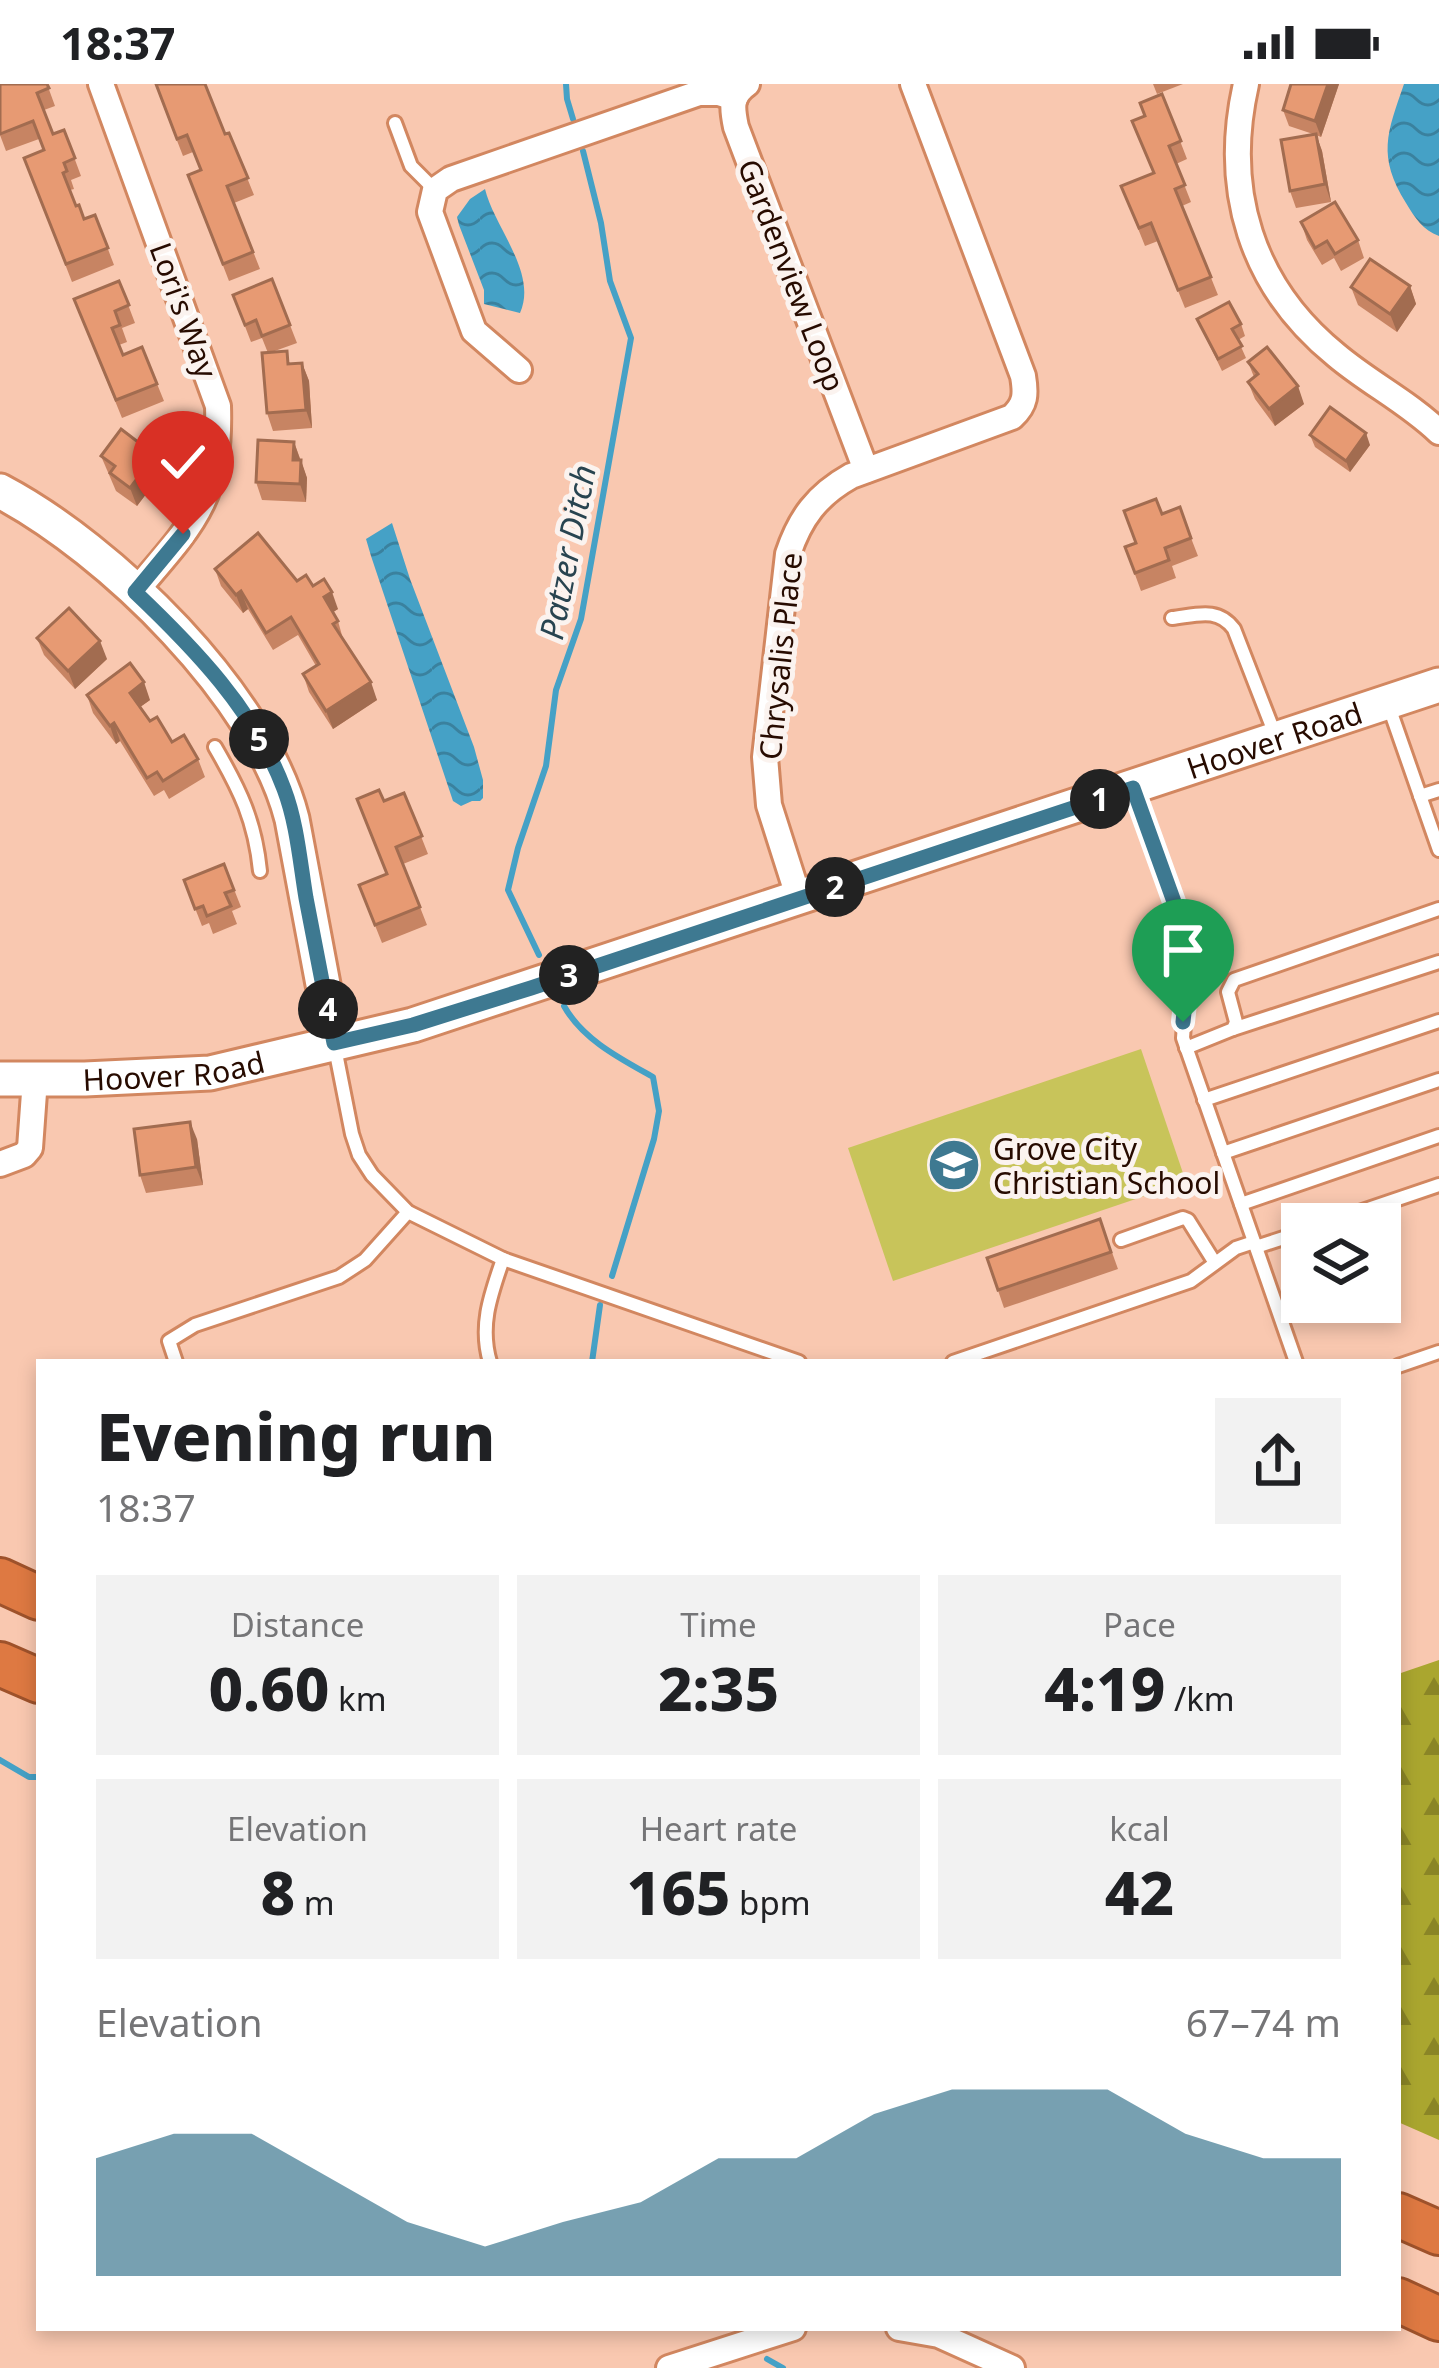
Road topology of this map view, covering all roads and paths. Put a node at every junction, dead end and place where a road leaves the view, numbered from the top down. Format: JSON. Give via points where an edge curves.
{"nodes":[{"id":1,"x":101,"y":84,"type":"edge"},
{"id":2,"x":913,"y":84,"type":"edge"},
{"id":3,"x":1246,"y":84,"type":"edge"},
{"id":4,"x":741,"y":91,"type":"edge"},
{"id":5,"x":395,"y":123,"type":"dead end"},
{"id":6,"x":435,"y":190,"type":"junction"},
{"id":7,"x":519,"y":370,"type":"dead end"},
{"id":8,"x":1439,"y":433,"type":"edge"},
{"id":9,"x":866,"y":470,"type":"junction"},
{"id":10,"x":0,"y":491,"type":"edge"},
{"id":11,"x":135,"y":592,"type":"junction"},
{"id":12,"x":1172,"y":618,"type":"dead end"},
{"id":13,"x":1439,"y":685,"type":"edge"},
{"id":14,"x":1387,"y":702,"type":"junction"},
{"id":15,"x":1277,"y":740,"type":"junction"},
{"id":16,"x":215,"y":747,"type":"dead end"},
{"id":17,"x":259,"y":781,"type":"junction"},
{"id":18,"x":1133,"y":788,"type":"junction"},
{"id":19,"x":1439,"y":790,"type":"edge"},
{"id":20,"x":1420,"y":796,"type":"junction"},
{"id":21,"x":1439,"y":850,"type":"edge"},
{"id":22,"x":260,"y":871,"type":"dead end"},
{"id":23,"x":800,"y":899,"type":"junction"},
{"id":24,"x":1439,"y":909,"type":"edge"},
{"id":25,"x":1439,"y":962,"type":"edge"},
{"id":26,"x":1439,"y":1021,"type":"edge"},
{"id":27,"x":1233,"y":1029,"type":"junction"},
{"id":28,"x":334,"y":1043,"type":"junction"},
{"id":29,"x":1186,"y":1048,"type":"junction"},
{"id":30,"x":0,"y":1079,"type":"edge"},
{"id":31,"x":35,"y":1079,"type":"junction"},
{"id":32,"x":1439,"y":1080,"type":"edge"},
{"id":33,"x":1204,"y":1100,"type":"junction"},
{"id":34,"x":1439,"y":1136,"type":"edge"},
{"id":35,"x":1223,"y":1153,"type":"junction"},
{"id":36,"x":0,"y":1164,"type":"edge"},
{"id":37,"x":1439,"y":1185,"type":"edge"},
{"id":38,"x":1386,"y":1203,"type":"edge"},
{"id":39,"x":1241,"y":1204,"type":"junction"},
{"id":40,"x":408,"y":1212,"type":"junction"},
{"id":41,"x":1281,"y":1238,"type":"edge"},
{"id":42,"x":1120,"y":1240,"type":"dead end"},
{"id":43,"x":1255,"y":1245,"type":"junction"},
{"id":44,"x":503,"y":1259,"type":"junction"},
{"id":45,"x":1215,"y":1263,"type":"junction"},
{"id":46,"x":1439,"y":1352,"type":"edge"},
{"id":47,"x":175,"y":1359,"type":"edge"},
{"id":48,"x":489,"y":1359,"type":"edge"},
{"id":49,"x":791,"y":1359,"type":"edge"},
{"id":50,"x":962,"y":1359,"type":"edge"},
{"id":51,"x":1295,"y":1359,"type":"edge"},
{"id":52,"x":1401,"y":1365,"type":"edge"},
{"id":53,"x":0,"y":1580,"type":"edge"},
{"id":54,"x":36,"y":1597,"type":"edge"},
{"id":55,"x":0,"y":1664,"type":"edge"},
{"id":56,"x":36,"y":1681,"type":"edge"},
{"id":57,"x":1401,"y":2216,"type":"edge"},
{"id":58,"x":1439,"y":2233,"type":"edge"},
{"id":59,"x":1401,"y":2301,"type":"edge"},
{"id":60,"x":1439,"y":2318,"type":"edge"},
{"id":61,"x":784,"y":2331,"type":"edge"},
{"id":62,"x":940,"y":2331,"type":"edge"},
{"id":63,"x":669,"y":2368,"type":"edge"},
{"id":64,"x":1012,"y":2368,"type":"edge"}],
"edges":[{"from":1,"to":11,"type":"street","name":"Lori's Way","via":[[218,406],[209,490]]},
{"from":2,"to":9,"type":"street","name":"Chrysalis Place","via":[[1026,393],[1012,416]]},
{"from":3,"to":8,"type":"street","via":[[1239,193],[1266,272],[1311,334]]},
{"from":4,"to":6,"type":"street","via":[[699,92]]},
{"from":4,"to":9,"type":"street","name":"Gardenview Loop","via":[[731,105],[736,127]]},
{"from":5,"to":6,"type":"lane","via":[[411,166]]},
{"from":6,"to":7,"type":"street","via":[[430,212],[474,331]]},
{"from":9,"to":23,"type":"street","name":"Chrysalis Place","via":[[810,507],[788,554],[765,757],[769,805]]},
{"from":10,"to":11,"type":"main road"},
{"from":11,"to":17,"type":"main road","via":[[240,708]]},
{"from":12,"to":15,"type":"lane","via":[[1226,618]]},
{"from":13,"to":14,"type":"main road","name":"Hoover Road"},
{"from":14,"to":15,"type":"main road","name":"Hoover Road"},
{"from":14,"to":20,"type":"lane"},
{"from":15,"to":18,"type":"main road","name":"Hoover Road"},
{"from":16,"to":17,"type":"lane"},
{"from":17,"to":22,"type":"lane","via":[[253,822]]},
{"from":17,"to":28,"type":"main road","via":[[292,819]]},
{"from":18,"to":23,"type":"main road","name":"Hoover Road"},
{"from":18,"to":29,"type":"lane","via":[[1186,935]]},
{"from":19,"to":20,"type":"lane"},
{"from":20,"to":21,"type":"lane"},
{"from":23,"to":28,"type":"main road","name":"Hoover Road","via":[[432,1019]]},
{"from":24,"to":27,"type":"lane","via":[[1234,980]]},
{"from":25,"to":27,"type":"lane"},
{"from":26,"to":33,"type":"lane"},
{"from":27,"to":29,"type":"lane"},
{"from":28,"to":31,"type":"main road","name":"Hoover Road","via":[[210,1073]]},
{"from":28,"to":40,"type":"lane","via":[[359,1155]]},
{"from":29,"to":33,"type":"lane"},
{"from":30,"to":31,"type":"main road","name":"Hoover Road"},
{"from":31,"to":36,"type":"street","via":[[30,1148]]},
{"from":32,"to":35,"type":"lane"},
{"from":33,"to":35,"type":"lane"},
{"from":34,"to":39,"type":"lane"},
{"from":35,"to":39,"type":"lane"},
{"from":37,"to":38,"type":"lane"},
{"from":39,"to":43,"type":"lane"},
{"from":40,"to":44,"type":"lane"},
{"from":40,"to":47,"type":"lane","via":[[339,1277],[169,1341]]},
{"from":41,"to":43,"type":"lane"},
{"from":42,"to":45,"type":"lane","via":[[1183,1218]]},
{"from":43,"to":45,"type":"lane"},
{"from":43,"to":51,"type":"lane"},
{"from":44,"to":48,"type":"lane","via":[[484,1328]]},
{"from":44,"to":49,"type":"lane"},
{"from":45,"to":50,"type":"lane","via":[[1191,1281]]},
{"from":46,"to":52,"type":"lane"},
{"from":53,"to":54,"type":"highway"},
{"from":55,"to":56,"type":"highway"},
{"from":57,"to":58,"type":"highway"},
{"from":59,"to":60,"type":"highway"},
{"from":61,"to":63,"type":"street"},
{"from":62,"to":64,"type":"street"}]}
